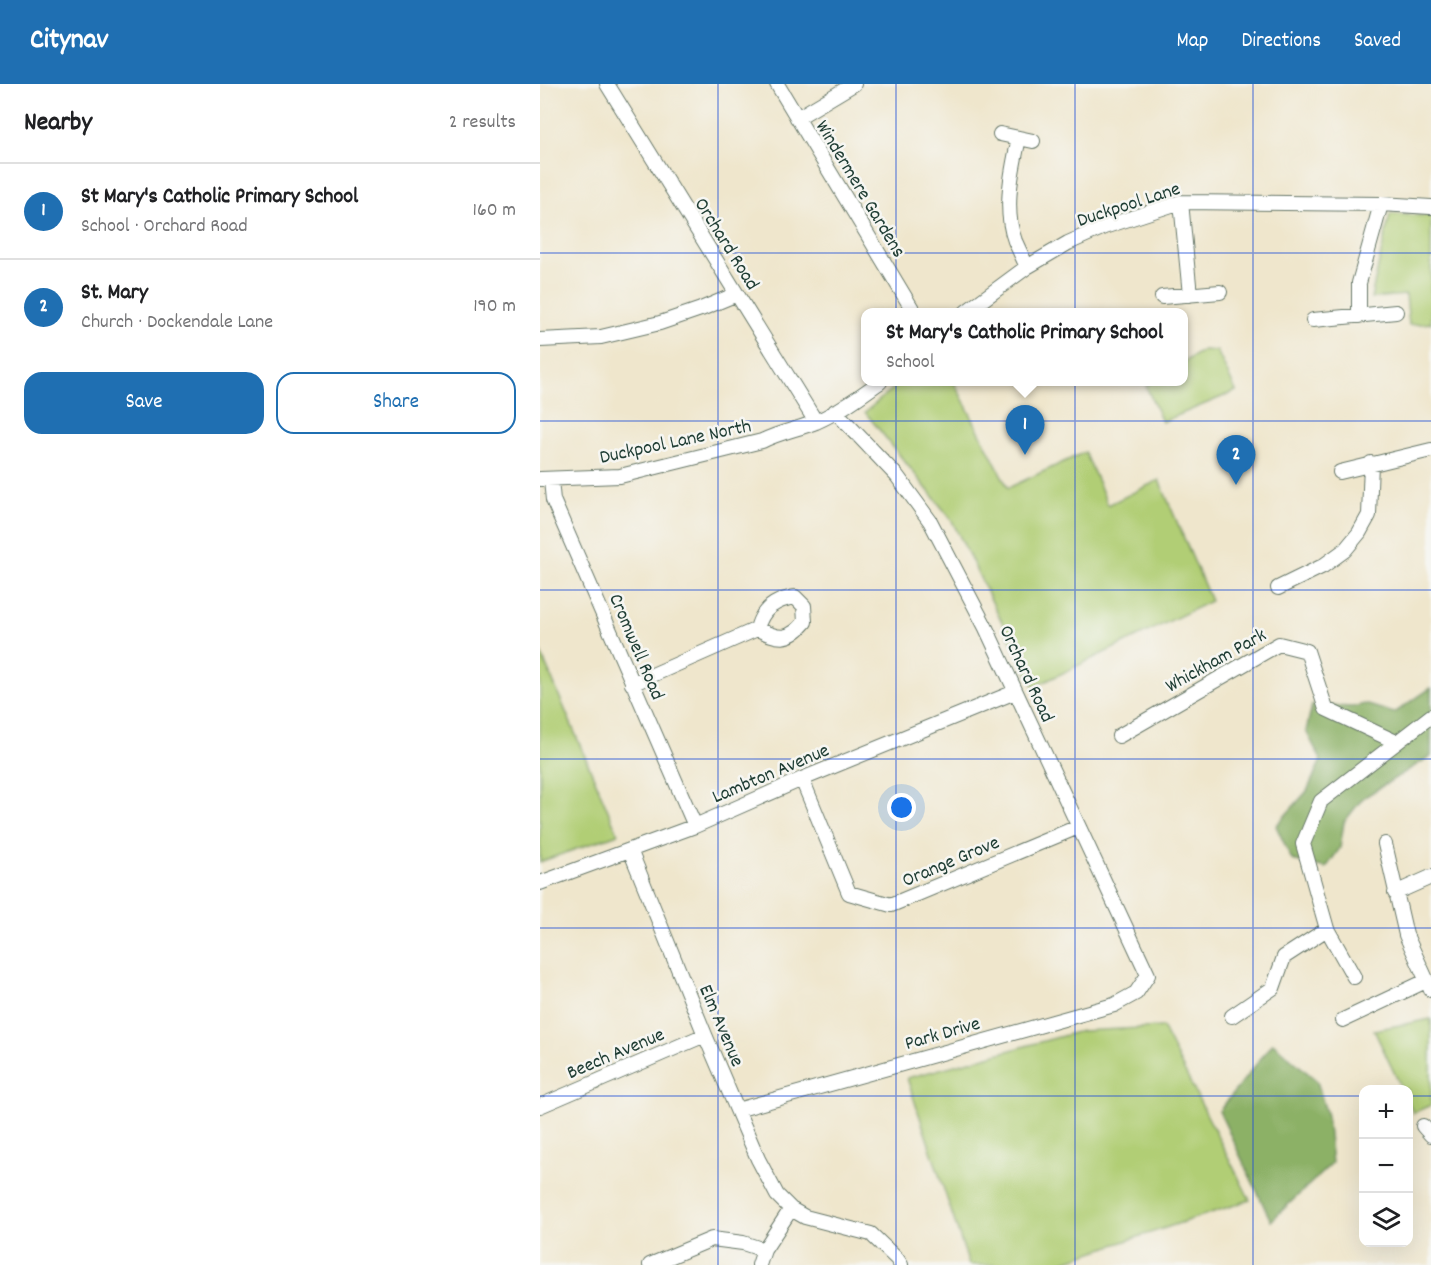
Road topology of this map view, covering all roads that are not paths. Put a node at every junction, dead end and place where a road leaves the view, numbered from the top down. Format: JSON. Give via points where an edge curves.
{"nodes":[{"id":1,"x":607,"y":84,"type":"edge"},
{"id":2,"x":777,"y":84,"type":"edge"},
{"id":3,"x":854,"y":84,"type":"edge"},
{"id":4,"x":797,"y":118,"type":"junction"},
{"id":5,"x":1000,"y":134,"type":"dead end"},
{"id":6,"x":1181,"y":202,"type":"junction"},
{"id":7,"x":1381,"y":204,"type":"junction"},
{"id":8,"x":1431,"y":207,"type":"edge"},
{"id":9,"x":1028,"y":267,"type":"junction"},
{"id":10,"x":1220,"y":292,"type":"dead end"},
{"id":11,"x":737,"y":294,"type":"junction"},
{"id":12,"x":1190,"y":295,"type":"junction"},
{"id":13,"x":1162,"y":297,"type":"dead end"},
{"id":14,"x":912,"y":308,"type":"edge"},
{"id":15,"x":972,"y":308,"type":"edge"},
{"id":16,"x":1396,"y":312,"type":"dead end"},
{"id":17,"x":1359,"y":316,"type":"junction"},
{"id":18,"x":1313,"y":320,"type":"dead end"},
{"id":19,"x":540,"y":340,"type":"edge"},
{"id":20,"x":873,"y":386,"type":"edge"},
{"id":21,"x":835,"y":411,"type":"junction"},
{"id":22,"x":816,"y":422,"type":"junction"},
{"id":23,"x":1431,"y":450,"type":"edge"},
{"id":24,"x":1371,"y":463,"type":"junction"},
{"id":25,"x":1341,"y":472,"type":"dead end"},
{"id":26,"x":545,"y":479,"type":"edge"},
{"id":27,"x":1278,"y":588,"type":"dead end"},
{"id":28,"x":757,"y":629,"type":"dead end"},
{"id":29,"x":632,"y":684,"type":"junction"},
{"id":30,"x":1014,"y":692,"type":"junction"},
{"id":31,"x":1431,"y":716,"type":"edge"},
{"id":32,"x":1119,"y":736,"type":"dead end"},
{"id":33,"x":1396,"y":742,"type":"junction"},
{"id":34,"x":802,"y":779,"type":"junction"},
{"id":35,"x":695,"y":826,"type":"junction"},
{"id":36,"x":1078,"y":827,"type":"junction"},
{"id":37,"x":1385,"y":844,"type":"dead end"},
{"id":38,"x":630,"y":850,"type":"junction"},
{"id":39,"x":1431,"y":877,"type":"edge"},
{"id":40,"x":540,"y":883,"type":"edge"},
{"id":41,"x":1395,"y":893,"type":"junction"},
{"id":42,"x":1327,"y":929,"type":"junction"},
{"id":43,"x":1148,"y":975,"type":"joint"},
{"id":44,"x":1354,"y":977,"type":"dead end"},
{"id":45,"x":1429,"y":986,"type":"edge"},
{"id":46,"x":1232,"y":1016,"type":"dead end"},
{"id":47,"x":1343,"y":1020,"type":"dead end"},
{"id":48,"x":705,"y":1035,"type":"junction"},
{"id":49,"x":540,"y":1106,"type":"edge"},
{"id":50,"x":737,"y":1110,"type":"junction"},
{"id":51,"x":791,"y":1209,"type":"junction"},
{"id":52,"x":764,"y":1250,"type":"junction"},
{"id":53,"x":650,"y":1265,"type":"edge"},
{"id":54,"x":759,"y":1265,"type":"edge"},
{"id":55,"x":901,"y":1265,"type":"edge"}],
"edges":[{"from":1,"to":11,"type":"street","name":"Orchard Road"},
{"from":2,"to":4,"type":"street","name":"Windermere Gardens"},
{"from":3,"to":4,"type":"street"},
{"from":4,"to":14,"type":"street","name":"Windermere Gardens"},
{"from":5,"to":9,"type":"street","via":[[1026,140],[1012,171],[1009,209],[1014,239]]},
{"from":6,"to":7,"type":"street","name":"Duckpool Lane"},
{"from":6,"to":9,"type":"street","name":"Duckpool Lane","via":[[1104,227]]},
{"from":6,"to":12,"type":"street"},
{"from":7,"to":8,"type":"street","name":"Duckpool Lane"},
{"from":7,"to":17,"type":"street","via":[[1359,283]]},
{"from":9,"to":15,"type":"street","name":"Duckpool Lane"},
{"from":10,"to":12,"type":"street"},
{"from":11,"to":19,"type":"street","via":[[660,323],[601,337]]},
{"from":11,"to":22,"type":"street","name":"Orchard Road"},
{"from":12,"to":13,"type":"street"},
{"from":16,"to":17,"type":"street"},
{"from":17,"to":18,"type":"street"},
{"from":20,"to":21,"type":"street"},
{"from":21,"to":22,"type":"street"},
{"from":21,"to":30,"type":"street","name":"Orchard Road","via":[[897,476],[930,521],[986,628]]},
{"from":22,"to":26,"type":"street","name":"Duckpool Lane North","via":[[762,441],[620,476]]},
{"from":23,"to":24,"type":"street"},
{"from":24,"to":25,"type":"street"},
{"from":24,"to":27,"type":"street","via":[[1369,515],[1359,533],[1345,550],[1323,566]]},
{"from":26,"to":29,"type":"street","name":"Cromwell Road"},
{"from":28,"to":29,"type":"street"},
{"from":29,"to":35,"type":"street","name":"Cromwell Road"},
{"from":30,"to":34,"type":"street","name":"Lambton Avenue"},
{"from":30,"to":36,"type":"street","name":"Orchard Road"},
{"from":31,"to":33,"type":"street"},
{"from":32,"to":33,"type":"street","name":"Whickham Park","via":[[1278,644],[1306,651],[1326,709]]},
{"from":33,"to":42,"type":"street","via":[[1321,801],[1303,844]]},
{"from":34,"to":35,"type":"street","name":"Lambton Avenue"},
{"from":34,"to":36,"type":"street","name":"Orange Grove","via":[[849,893],[891,905]]},
{"from":35,"to":38,"type":"street","name":"Lambton Avenue"},
{"from":36,"to":43,"type":"street","name":"Orchard Road"},
{"from":37,"to":41,"type":"street"},
{"from":38,"to":40,"type":"street","name":"Lambton Avenue"},
{"from":38,"to":48,"type":"street","name":"Elm Avenue"},
{"from":39,"to":41,"type":"street"},
{"from":41,"to":45,"type":"street","via":[[1406,936]]},
{"from":42,"to":44,"type":"street"},
{"from":42,"to":46,"type":"street","via":[[1284,957],[1273,988]]},
{"from":43,"to":50,"type":"street","name":"Park Drive","via":[[1136,993],[1114,1005]]},
{"from":45,"to":47,"type":"street"},
{"from":48,"to":49,"type":"street","name":"Beech Avenue"},
{"from":48,"to":50,"type":"street","name":"Elm Avenue"},
{"from":50,"to":51,"type":"street","name":"Elm Avenue","via":[[777,1195]]},
{"from":51,"to":52,"type":"street"},
{"from":51,"to":55,"type":"street","via":[[805,1217],[871,1234]]},
{"from":52,"to":53,"type":"street","via":[[712,1239]]},
{"from":52,"to":54,"type":"street"}]}
